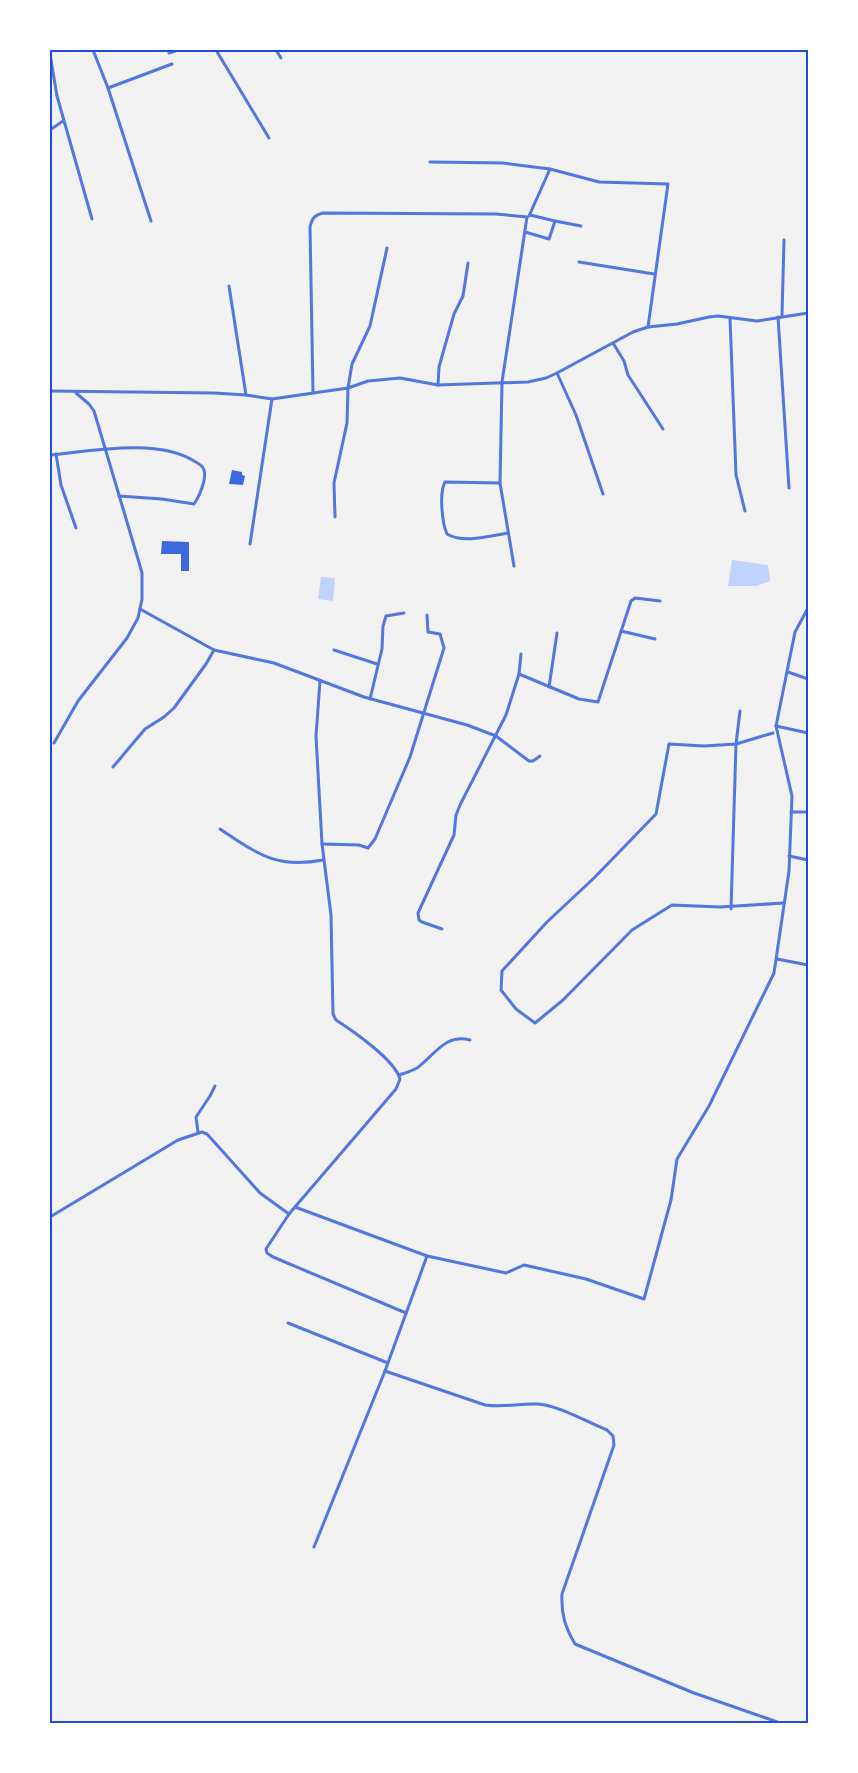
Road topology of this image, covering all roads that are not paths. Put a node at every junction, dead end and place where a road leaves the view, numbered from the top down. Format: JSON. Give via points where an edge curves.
{"nodes":[{"id":1,"x":93,"y":50,"type":"edge"},
{"id":2,"x":178,"y":50,"type":"edge"},
{"id":3,"x":216,"y":50,"type":"edge"},
{"id":4,"x":276,"y":50,"type":"edge"},
{"id":5,"x":169,"y":53,"type":"dead end"},
{"id":6,"x":50,"y":54,"type":"edge"},
{"id":7,"x":281,"y":58,"type":"dead end"},
{"id":8,"x":172,"y":64,"type":"dead end"},
{"id":9,"x":108,"y":88,"type":"junction"},
{"id":10,"x":64,"y":121,"type":"junction"},
{"id":11,"x":50,"y":130,"type":"edge"},
{"id":12,"x":269,"y":138,"type":"dead end"},
{"id":13,"x":430,"y":162,"type":"dead end"},
{"id":14,"x":550,"y":168,"type":"junction"},
{"id":15,"x":530,"y":215,"type":"junction"},
{"id":16,"x":92,"y":219,"type":"dead end"},
{"id":17,"x":528,"y":220,"type":"junction"},
{"id":18,"x":151,"y":221,"type":"dead end"},
{"id":19,"x":555,"y":221,"type":"junction"},
{"id":20,"x":581,"y":226,"type":"dead end"},
{"id":21,"x":525,"y":232,"type":"junction"},
{"id":22,"x":784,"y":240,"type":"dead end"},
{"id":23,"x":387,"y":248,"type":"dead end"},
{"id":24,"x":579,"y":262,"type":"dead end"},
{"id":25,"x":468,"y":263,"type":"dead end"},
{"id":26,"x":654,"y":274,"type":"junction"},
{"id":27,"x":229,"y":286,"type":"dead end"},
{"id":28,"x":808,"y":313,"type":"edge"},
{"id":29,"x":780,"y":317,"type":"junction"},
{"id":30,"x":730,"y":318,"type":"junction"},
{"id":31,"x":648,"y":327,"type":"junction"},
{"id":32,"x":613,"y":343,"type":"junction"},
{"id":33,"x":557,"y":373,"type":"junction"},
{"id":34,"x":502,"y":382,"type":"junction"},
{"id":35,"x":438,"y":385,"type":"junction"},
{"id":36,"x":348,"y":388,"type":"junction"},
{"id":37,"x":50,"y":391,"type":"edge"},
{"id":38,"x":76,"y":392,"type":"junction"},
{"id":39,"x":313,"y":392,"type":"junction"},
{"id":40,"x":246,"y":395,"type":"junction"},
{"id":41,"x":272,"y":399,"type":"junction"},
{"id":42,"x":663,"y":429,"type":"dead end"},
{"id":43,"x":105,"y":449,"type":"junction"},
{"id":44,"x":56,"y":454,"type":"junction"},
{"id":45,"x":50,"y":455,"type":"edge"},
{"id":46,"x":500,"y":483,"type":"junction"},
{"id":47,"x":789,"y":488,"type":"dead end"},
{"id":48,"x":603,"y":494,"type":"dead end"},
{"id":49,"x":119,"y":496,"type":"junction"},
{"id":50,"x":745,"y":511,"type":"dead end"},
{"id":51,"x":335,"y":517,"type":"dead end"},
{"id":52,"x":76,"y":528,"type":"dead end"},
{"id":53,"x":508,"y":533,"type":"junction"},
{"id":54,"x":249,"y":544,"type":"dead end"},
{"id":55,"x":514,"y":566,"type":"dead end"},
{"id":56,"x":660,"y":601,"type":"dead end"},
{"id":57,"x":808,"y":608,"type":"edge"},
{"id":58,"x":140,"y":609,"type":"junction"},
{"id":59,"x":405,"y":613,"type":"dead end"},
{"id":60,"x":427,"y":615,"type":"dead end"},
{"id":61,"x":621,"y":631,"type":"junction"},
{"id":62,"x":557,"y":633,"type":"dead end"},
{"id":63,"x":655,"y":639,"type":"dead end"},
{"id":64,"x":214,"y":650,"type":"junction"},
{"id":65,"x":334,"y":650,"type":"dead end"},
{"id":66,"x":521,"y":654,"type":"dead end"},
{"id":67,"x":377,"y":664,"type":"junction"},
{"id":68,"x":787,"y":672,"type":"junction"},
{"id":69,"x":519,"y":674,"type":"junction"},
{"id":70,"x":808,"y":679,"type":"edge"},
{"id":71,"x":320,"y":681,"type":"junction"},
{"id":72,"x":549,"y":687,"type":"junction"},
{"id":73,"x":370,"y":699,"type":"junction"},
{"id":74,"x":740,"y":711,"type":"dead end"},
{"id":75,"x":425,"y":713,"type":"junction"},
{"id":76,"x":776,"y":726,"type":"junction"},
{"id":77,"x":773,"y":733,"type":"dead end"},
{"id":78,"x":808,"y":733,"type":"edge"},
{"id":79,"x":496,"y":736,"type":"junction"},
{"id":80,"x":54,"y":743,"type":"dead end"},
{"id":81,"x":736,"y":744,"type":"junction"},
{"id":82,"x":540,"y":756,"type":"dead end"},
{"id":83,"x":113,"y":767,"type":"dead end"},
{"id":84,"x":790,"y":812,"type":"junction"},
{"id":85,"x":808,"y":812,"type":"edge"},
{"id":86,"x":220,"y":829,"type":"dead end"},
{"id":87,"x":322,"y":844,"type":"junction"},
{"id":88,"x":789,"y":856,"type":"junction"},
{"id":89,"x":323,"y":860,"type":"junction"},
{"id":90,"x":808,"y":860,"type":"edge"},
{"id":91,"x":784,"y":903,"type":"junction"},
{"id":92,"x":731,"y":908,"type":"junction"},
{"id":93,"x":442,"y":929,"type":"dead end"},
{"id":94,"x":776,"y":958,"type":"junction"},
{"id":95,"x":808,"y":965,"type":"edge"},
{"id":96,"x":470,"y":1040,"type":"dead end"},
{"id":97,"x":399,"y":1075,"type":"junction"},
{"id":98,"x":215,"y":1086,"type":"dead end"},
{"id":99,"x":198,"y":1132,"type":"junction"},
{"id":100,"x":295,"y":1207,"type":"junction"},
{"id":101,"x":289,"y":1214,"type":"junction"},
{"id":102,"x":50,"y":1217,"type":"edge"},
{"id":103,"x":427,"y":1256,"type":"junction"},
{"id":104,"x":405,"y":1313,"type":"junction"},
{"id":105,"x":288,"y":1323,"type":"dead end"},
{"id":106,"x":388,"y":1363,"type":"junction"},
{"id":107,"x":385,"y":1371,"type":"junction"},
{"id":108,"x":314,"y":1547,"type":"dead end"},
{"id":109,"x":783,"y":1724,"type":"edge"}],
"edges":[{"from":1,"to":9,"type":"street"},
{"from":2,"to":5,"type":"street"},
{"from":3,"to":12,"type":"street"},
{"from":4,"to":7,"type":"street"},
{"from":6,"to":10,"type":"street"},
{"from":8,"to":9,"type":"street"},
{"from":9,"to":18,"type":"street"},
{"from":10,"to":11,"type":"street"},
{"from":10,"to":16,"type":"street"},
{"from":13,"to":14,"type":"street"},
{"from":14,"to":15,"type":"street"},
{"from":14,"to":26,"type":"street","via":[[599,182],[668,184]]},
{"from":15,"to":17,"type":"street"},
{"from":15,"to":19,"type":"street"},
{"from":17,"to":21,"type":"street"},
{"from":17,"to":39,"type":"street","via":[[525,216],[496,214],[316,214],[310,227]]},
{"from":19,"to":20,"type":"street"},
{"from":19,"to":21,"type":"street","via":[[549,239]]},
{"from":21,"to":34,"type":"street"},
{"from":22,"to":29,"type":"street"},
{"from":23,"to":36,"type":"street","via":[[370,326],[352,364]]},
{"from":24,"to":26,"type":"street"},
{"from":25,"to":35,"type":"street","via":[[463,296],[446,338]]},
{"from":26,"to":31,"type":"street"},
{"from":27,"to":40,"type":"street"},
{"from":28,"to":29,"type":"street"},
{"from":29,"to":30,"type":"street","via":[[757,321]]},
{"from":29,"to":47,"type":"street"},
{"from":30,"to":31,"type":"street","via":[[709,317]]},
{"from":30,"to":50,"type":"street","via":[[736,475]]},
{"from":31,"to":32,"type":"street"},
{"from":32,"to":33,"type":"street"},
{"from":32,"to":42,"type":"street","via":[[628,375]]},
{"from":33,"to":34,"type":"street","via":[[536,381]]},
{"from":33,"to":48,"type":"street"},
{"from":34,"to":35,"type":"street"},
{"from":34,"to":46,"type":"street"},
{"from":35,"to":36,"type":"street","via":[[400,378],[368,381]]},
{"from":36,"to":39,"type":"street"},
{"from":36,"to":51,"type":"street","via":[[347,423],[334,483]]},
{"from":37,"to":38,"type":"street"},
{"from":38,"to":40,"type":"street"},
{"from":38,"to":43,"type":"street","via":[[94,411]]},
{"from":39,"to":41,"type":"street"},
{"from":40,"to":41,"type":"street"},
{"from":41,"to":54,"type":"street"},
{"from":43,"to":44,"type":"street"},
{"from":43,"to":49,"type":"street"},
{"from":43,"to":49,"type":"street","via":[[166,449],[197,462],[204,471],[194,504]]},
{"from":44,"to":45,"type":"street"},
{"from":44,"to":52,"type":"street","via":[[61,484]]},
{"from":46,"to":53,"type":"street"},
{"from":46,"to":53,"type":"street","via":[[445,482],[444,524],[447,534],[457,538]]},
{"from":49,"to":58,"type":"street","via":[[142,573]]},
{"from":53,"to":55,"type":"street"},
{"from":56,"to":61,"type":"street","via":[[633,599]]},
{"from":57,"to":68,"type":"street","via":[[795,632]]},
{"from":58,"to":64,"type":"street"},
{"from":58,"to":80,"type":"street","via":[[128,638],[78,701]]},
{"from":59,"to":67,"type":"street","via":[[386,616]]},
{"from":60,"to":75,"type":"street","via":[[428,632],[440,634],[444,648]]},
{"from":61,"to":63,"type":"street"},
{"from":61,"to":72,"type":"street","via":[[598,702]]},
{"from":62,"to":72,"type":"street"},
{"from":64,"to":71,"type":"street","via":[[274,663]]},
{"from":64,"to":83,"type":"street","via":[[174,708],[145,729]]},
{"from":65,"to":67,"type":"street"},
{"from":66,"to":69,"type":"street"},
{"from":67,"to":73,"type":"street"},
{"from":68,"to":70,"type":"street"},
{"from":68,"to":76,"type":"street"},
{"from":69,"to":72,"type":"street"},
{"from":69,"to":79,"type":"street"},
{"from":71,"to":73,"type":"street"},
{"from":71,"to":87,"type":"street","via":[[316,736]]},
{"from":73,"to":75,"type":"street"},
{"from":74,"to":81,"type":"street"},
{"from":75,"to":79,"type":"street"},
{"from":75,"to":87,"type":"street","via":[[371,847]]},
{"from":76,"to":78,"type":"street"},
{"from":76,"to":84,"type":"street","via":[[792,796]]},
{"from":77,"to":81,"type":"street"},
{"from":79,"to":82,"type":"street","via":[[526,759],[532,761]]},
{"from":79,"to":93,"type":"street","via":[[461,803],[454,835],[418,913],[419,920]]},
{"from":81,"to":92,"type":"street"},
{"from":81,"to":92,"type":"street","via":[[669,744],[656,814],[502,971],[501,990],[516,1009],[535,1023],[632,930],[672,905]]},
{"from":84,"to":85,"type":"street"},
{"from":84,"to":88,"type":"street"},
{"from":86,"to":89,"type":"street","via":[[252,850],[282,863]]},
{"from":87,"to":89,"type":"street"},
{"from":88,"to":90,"type":"street"},
{"from":88,"to":91,"type":"street"},
{"from":89,"to":97,"type":"street","via":[[332,915],[333,1017],[372,1046]]},
{"from":91,"to":92,"type":"street"},
{"from":91,"to":94,"type":"street"},
{"from":94,"to":95,"type":"street"},
{"from":94,"to":103,"type":"street","via":[[774,973],[714,1096],[677,1159],[671,1200],[644,1299],[586,1279],[525,1265],[506,1273]]},
{"from":96,"to":97,"type":"street","via":[[455,1039],[430,1054],[418,1067]]},
{"from":97,"to":100,"type":"street","via":[[396,1089]]},
{"from":98,"to":99,"type":"street","via":[[196,1117]]},
{"from":99,"to":101,"type":"street","via":[[207,1134],[260,1193]]},
{"from":99,"to":102,"type":"street","via":[[178,1140]]},
{"from":100,"to":101,"type":"street"},
{"from":100,"to":103,"type":"street"},
{"from":101,"to":104,"type":"street","via":[[267,1253]]},
{"from":103,"to":104,"type":"street"},
{"from":104,"to":106,"type":"street"},
{"from":105,"to":106,"type":"street"},
{"from":106,"to":107,"type":"street"},
{"from":107,"to":108,"type":"street"},
{"from":107,"to":109,"type":"street","via":[[486,1405],[551,1407],[607,1430],[614,1445],[562,1594],[565,1627],[575,1644],[694,1694]]}]}
